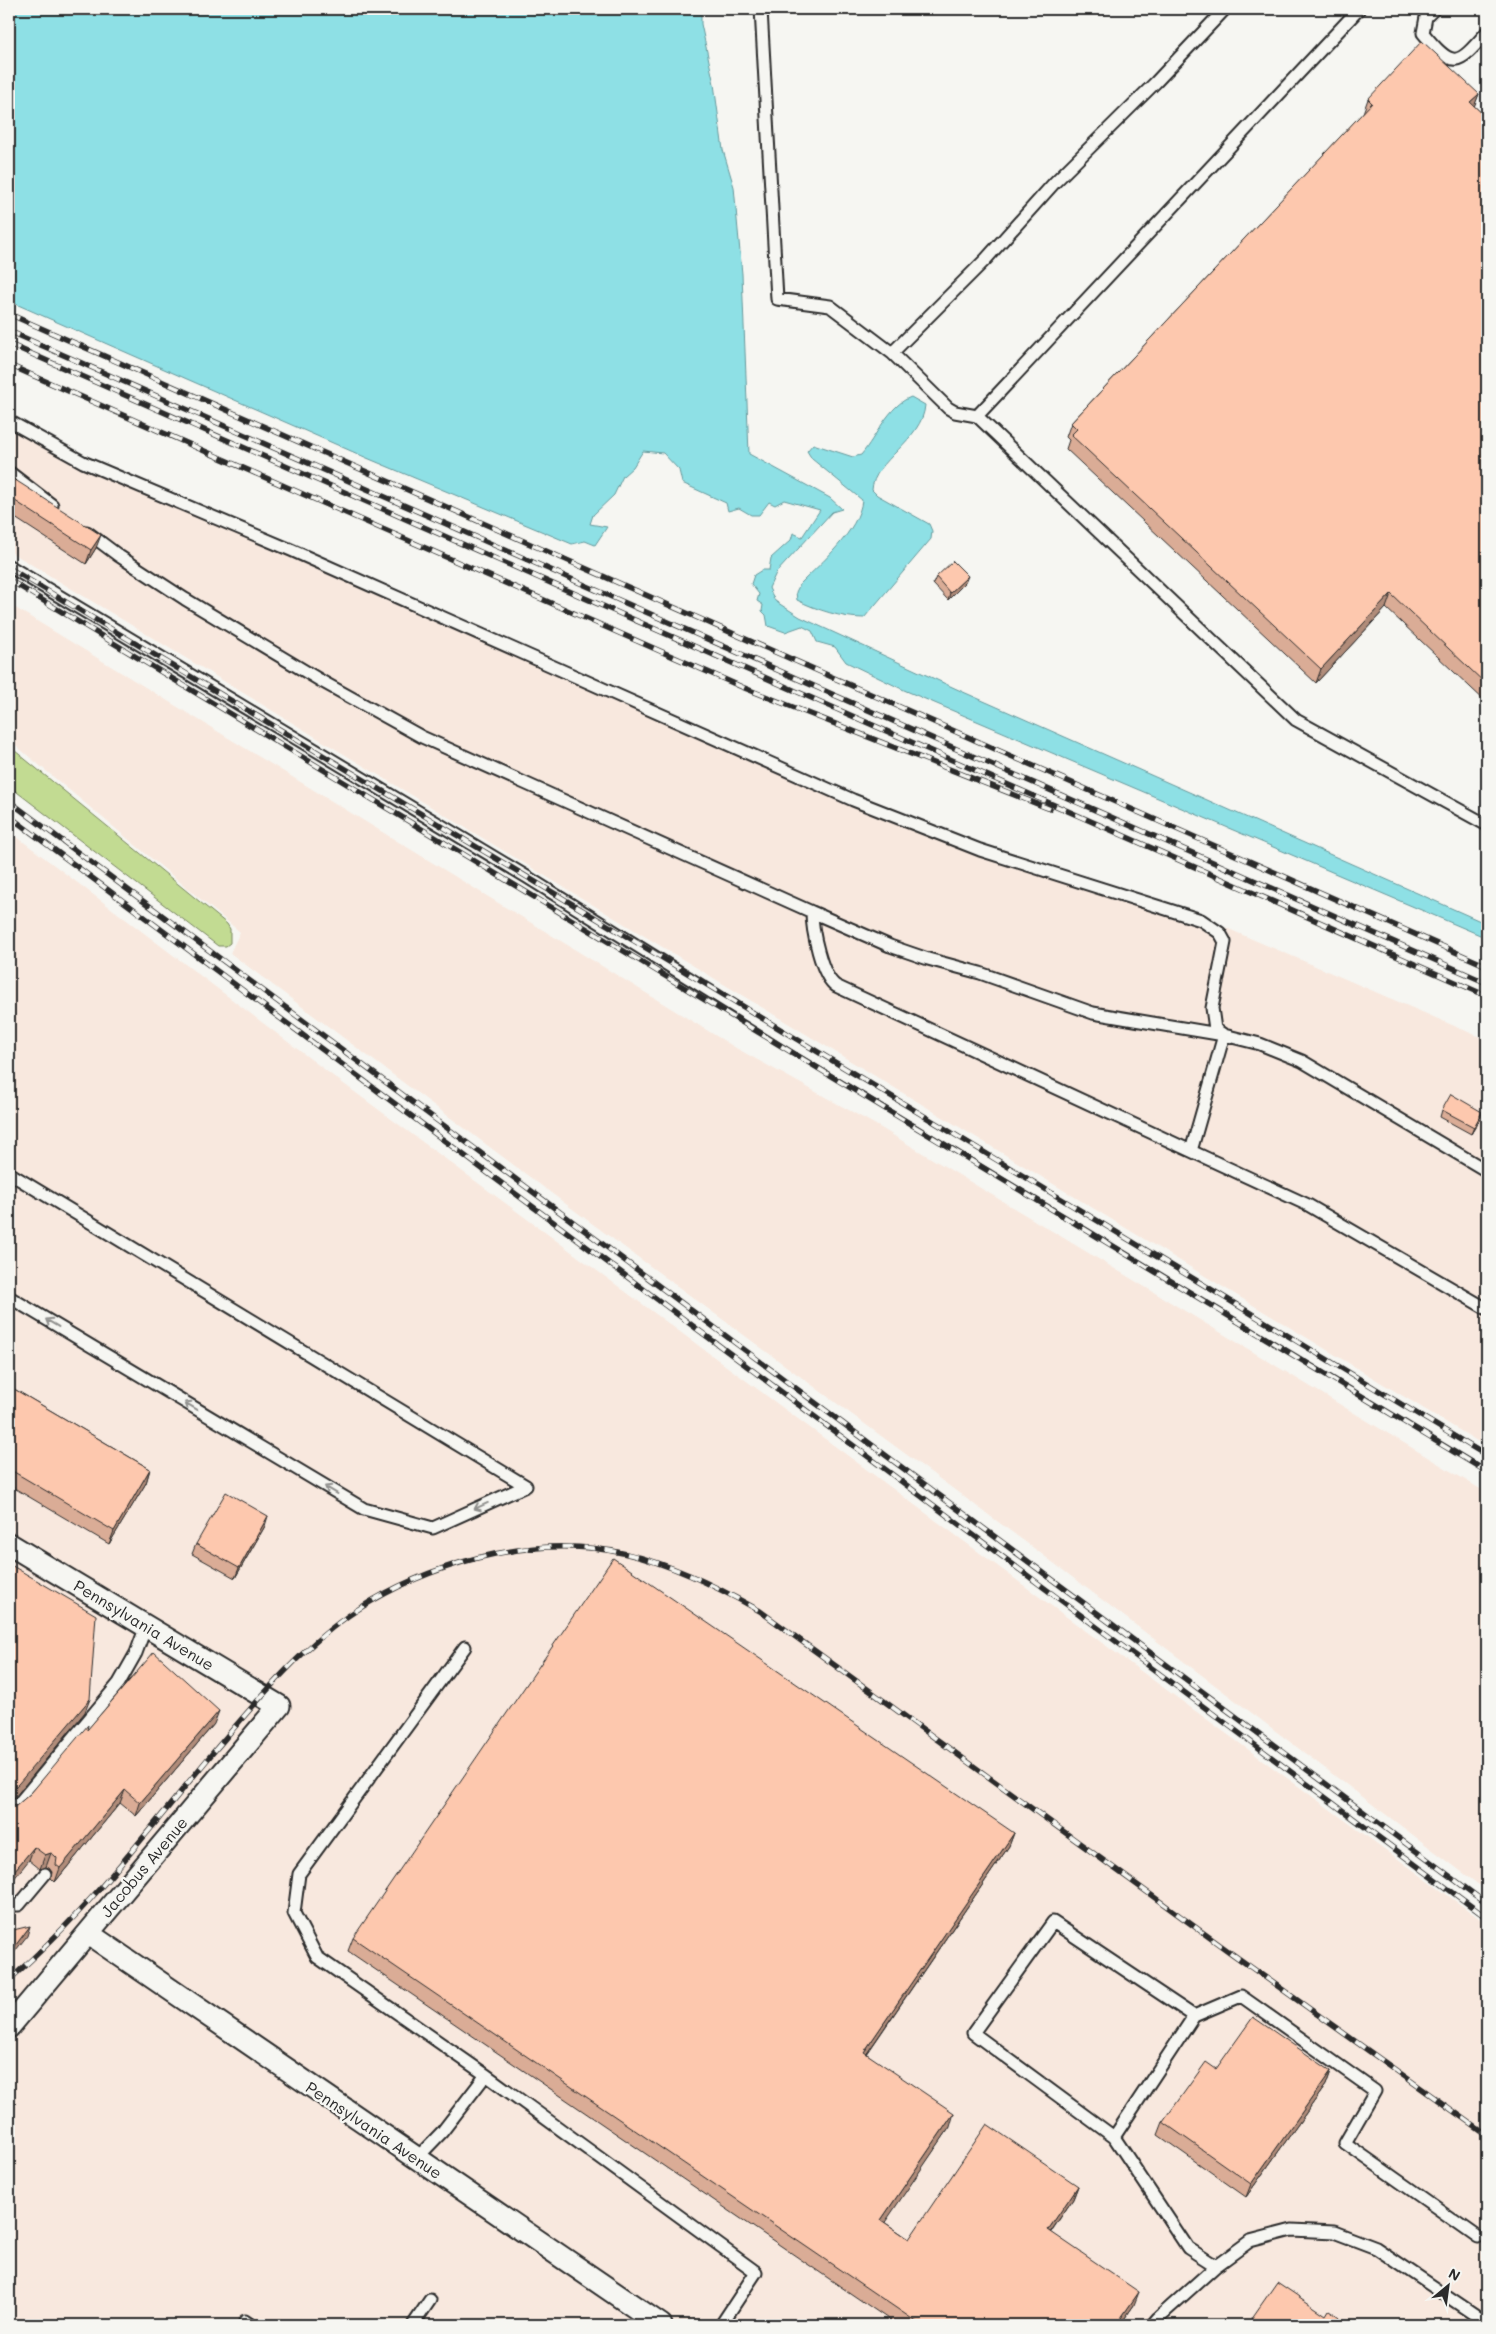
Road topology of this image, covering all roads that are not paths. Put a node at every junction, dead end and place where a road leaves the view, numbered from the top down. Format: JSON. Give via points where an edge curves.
{"nodes":[{"id":1,"x":761,"y":9,"type":"edge"},
{"id":2,"x":1225,"y":9,"type":"edge"},
{"id":3,"x":1359,"y":9,"type":"edge"},
{"id":4,"x":1434,"y":9,"type":"edge"},
{"id":5,"x":1487,"y":32,"type":"edge"},
{"id":6,"x":892,"y":353,"type":"junction"},
{"id":7,"x":977,"y":416,"type":"junction"},
{"id":8,"x":9,"y":421,"type":"edge"},
{"id":9,"x":9,"y":472,"type":"edge"},
{"id":10,"x":61,"y":512,"type":"edge"},
{"id":11,"x":75,"y":523,"type":"edge"},
{"id":12,"x":9,"y":566,"type":"edge"},
{"id":13,"x":1487,"y":825,"type":"edge"},
{"id":14,"x":812,"y":912,"type":"junction"},
{"id":15,"x":1224,"y":1035,"type":"junction"},
{"id":16,"x":1191,"y":1151,"type":"junction"},
{"id":17,"x":1487,"y":1171,"type":"edge"},
{"id":18,"x":9,"y":1173,"type":"edge"},
{"id":19,"x":9,"y":1297,"type":"edge"},
{"id":20,"x":1487,"y":1309,"type":"edge"},
{"id":21,"x":1487,"y":1462,"type":"edge"},
{"id":22,"x":9,"y":1544,"type":"edge"},
{"id":23,"x":146,"y":1626,"type":"junction"},
{"id":24,"x":465,"y":1647,"type":"dead end"},
{"id":25,"x":279,"y":1706,"type":"joint"},
{"id":26,"x":9,"y":1812,"type":"edge"},
{"id":27,"x":45,"y":1874,"type":"edge"},
{"id":28,"x":9,"y":1905,"type":"edge"},
{"id":29,"x":89,"y":1934,"type":"junction"},
{"id":30,"x":1194,"y":2016,"type":"junction"},
{"id":31,"x":9,"y":2027,"type":"edge"},
{"id":32,"x":486,"y":2074,"type":"junction"},
{"id":33,"x":1114,"y":2137,"type":"junction"},
{"id":34,"x":416,"y":2159,"type":"junction"},
{"id":35,"x":1478,"y":2237,"type":"dead end"},
{"id":36,"x":1216,"y":2266,"type":"junction"},
{"id":37,"x":430,"y":2300,"type":"dead end"},
{"id":38,"x":1487,"y":2323,"type":"edge"},
{"id":39,"x":413,"y":2325,"type":"edge"},
{"id":40,"x":661,"y":2325,"type":"edge"},
{"id":41,"x":721,"y":2325,"type":"edge"},
{"id":42,"x":1152,"y":2325,"type":"edge"}],
"edges":[{"from":1,"to":6,"type":"lane","via":[[777,299],[830,306]]},
{"from":2,"to":6,"type":"lane"},
{"from":3,"to":7,"type":"lane"},
{"from":4,"to":5,"type":"lane","via":[[1426,18],[1423,33],[1445,57],[1452,60],[1465,57]]},
{"from":6,"to":7,"type":"lane","via":[[948,408]]},
{"from":7,"to":13,"type":"lane","via":[[1296,720]]},
{"from":8,"to":15,"type":"lane","via":[[83,462],[300,554],[853,800],[980,850],[1201,920],[1220,933],[1225,942],[1212,1013],[1214,1027]]},
{"from":9,"to":10,"type":"lane"},
{"from":11,"to":14,"type":"lane","via":[[185,600],[384,718]]},
{"from":12,"to":21,"type":"lane","via":[[527,877],[796,1045]]},
{"from":14,"to":15,"type":"lane","via":[[890,946],[980,973],[1093,1013]]},
{"from":14,"to":16,"type":"lane","via":[[812,926],[827,976],[836,986]]},
{"from":15,"to":16,"type":"lane"},
{"from":15,"to":17,"type":"lane","via":[[1260,1044],[1302,1061]]},
{"from":16,"to":20,"type":"lane","via":[[1308,1205]]},
{"from":18,"to":19,"type":"lane","one_way":true,"via":[[526,1486],[433,1528],[364,1509]]},
{"from":22,"to":23,"type":"street","name":"Pennsylvania Avenue"},
{"from":23,"to":25,"type":"street","name":"Pennsylvania Avenue"},
{"from":23,"to":26,"type":"lane","via":[[136,1653],[119,1683]]},
{"from":24,"to":32,"type":"lane","via":[[299,1874],[294,1913],[317,1957]]},
{"from":25,"to":29,"type":"street","name":"Jacobus Avenue"},
{"from":27,"to":28,"type":"lane","via":[[19,1905]]},
{"from":29,"to":31,"type":"street","name":"Jacobus Avenue"},
{"from":29,"to":34,"type":"street","name":"Pennsylvania Avenue"},
{"from":30,"to":33,"type":"lane"},
{"from":30,"to":33,"type":"lane","via":[[1053,1922],[973,2033]]},
{"from":30,"to":35,"type":"lane","via":[[1241,1996],[1375,2091],[1345,2143]]},
{"from":32,"to":34,"type":"lane","via":[[442,2132]]},
{"from":32,"to":41,"type":"lane","via":[[756,2272]]},
{"from":33,"to":36,"type":"lane","via":[[1188,2248]]},
{"from":34,"to":40,"type":"street","name":"Pennsylvania Avenue"},
{"from":36,"to":38,"type":"lane","via":[[1250,2241],[1292,2230],[1334,2232],[1376,2248]]},
{"from":36,"to":42,"type":"lane"},
{"from":37,"to":39,"type":"lane"}]}
